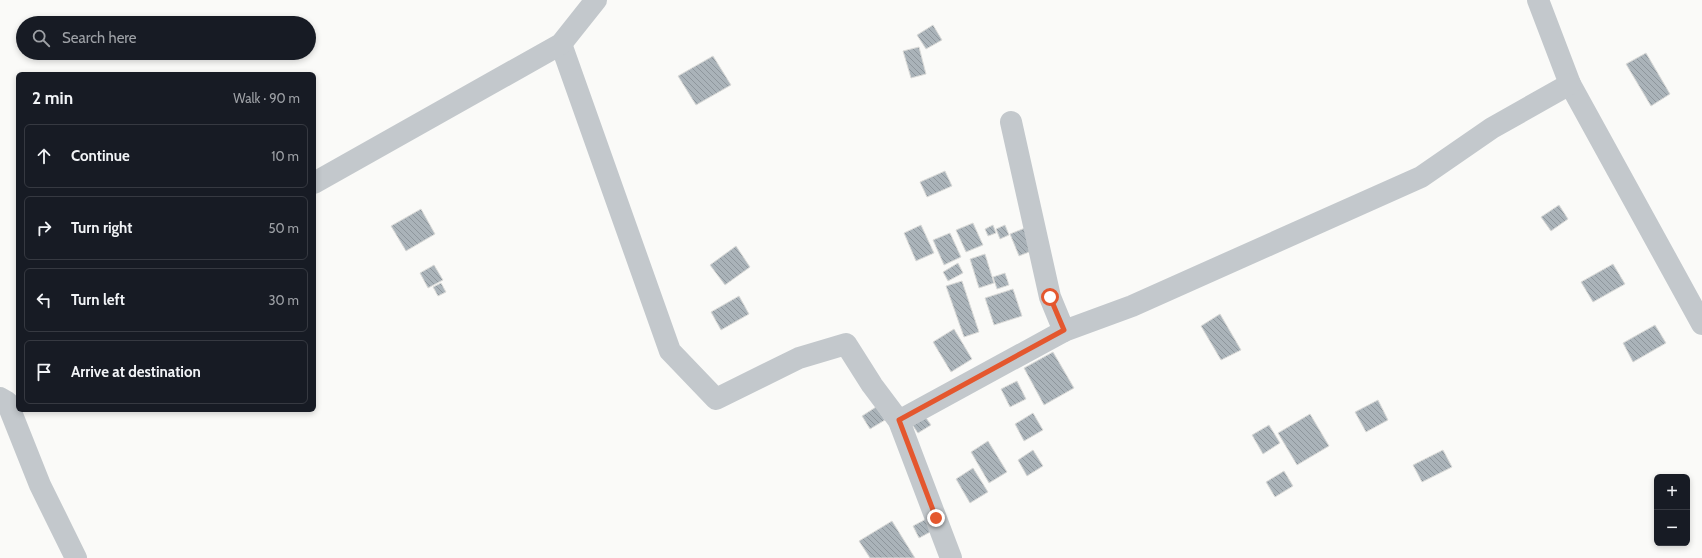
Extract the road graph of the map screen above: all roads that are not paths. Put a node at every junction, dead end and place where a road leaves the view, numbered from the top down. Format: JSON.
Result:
{"nodes":[{"id":1,"x":596,"y":0,"type":"edge"},
{"id":2,"x":1538,"y":0,"type":"edge"},
{"id":3,"x":561,"y":44,"type":"junction"},
{"id":4,"x":1570,"y":84,"type":"junction"},
{"id":5,"x":1011,"y":122,"type":"dead end"},
{"id":6,"x":316,"y":182,"type":"edge"},
{"id":7,"x":1702,"y":324,"type":"edge"},
{"id":8,"x":1064,"y":330,"type":"junction"},
{"id":9,"x":8,"y":397,"type":"edge"},
{"id":10,"x":899,"y":420,"type":"junction"},
{"id":11,"x":76,"y":558,"type":"edge"},
{"id":12,"x":951,"y":558,"type":"edge"}],
"edges":[{"from":1,"to":3,"type":"street"},
{"from":2,"to":4,"type":"street"},
{"from":3,"to":6,"type":"street"},
{"from":3,"to":10,"type":"street"},
{"from":4,"to":7,"type":"street"},
{"from":4,"to":8,"type":"street"},
{"from":5,"to":8,"type":"street"},
{"from":8,"to":10,"type":"street"},
{"from":9,"to":11,"type":"street"},
{"from":10,"to":12,"type":"street"}]}
